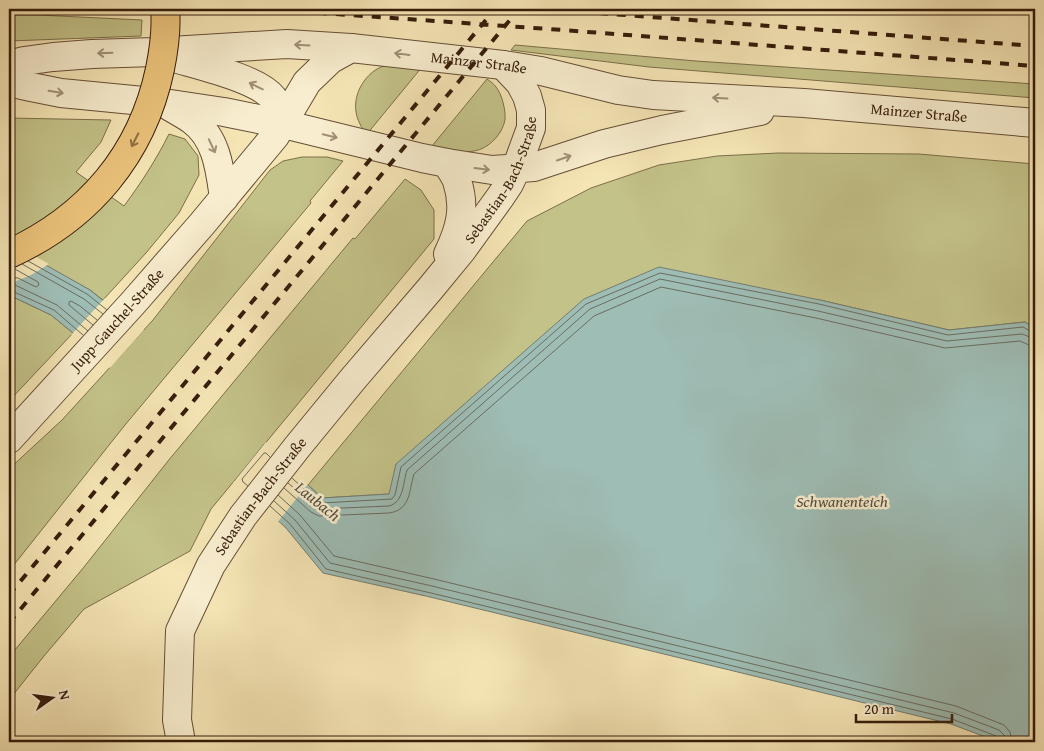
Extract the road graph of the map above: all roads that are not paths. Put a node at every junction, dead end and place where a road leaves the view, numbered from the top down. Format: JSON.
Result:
{"nodes":[{"id":1,"x":166,"y":9,"type":"edge"},
{"id":2,"x":351,"y":48,"type":"junction"},
{"id":3,"x":154,"y":52,"type":"junction"},
{"id":4,"x":9,"y":65,"type":"edge"},
{"id":5,"x":503,"y":65,"type":"junction"},
{"id":6,"x":9,"y":82,"type":"edge"},
{"id":7,"x":164,"y":103,"type":"junction"},
{"id":8,"x":804,"y":103,"type":"junction"},
{"id":9,"x":1035,"y":123,"type":"edge"},
{"id":10,"x":283,"y":124,"type":"junction"},
{"id":11,"x":447,"y":164,"type":"junction"},
{"id":12,"x":516,"y":168,"type":"junction"},
{"id":13,"x":224,"y":198,"type":"junction"},
{"id":14,"x":9,"y":254,"type":"edge"},
{"id":15,"x":430,"y":290,"type":"junction"},
{"id":16,"x":9,"y":439,"type":"edge"},
{"id":17,"x":181,"y":742,"type":"edge"}],
"edges":[{"from":1,"to":14,"type":"highway","one_way":true,"bridge":true},
{"from":2,"to":3,"type":"street","name":"Mainzer Straße","one_way":true},
{"from":5,"to":2,"type":"street","name":"Mainzer Straße","one_way":true},
{"from":2,"to":10,"type":"street","name":"Jupp-Gauchel-Straße"},
{"from":3,"to":4,"type":"street","name":"Mainzer Straße","one_way":true},
{"from":10,"to":3,"type":"street","name":"Mainzer Straße","one_way":true},
{"from":8,"to":5,"type":"street","name":"Mainzer Straße","one_way":true},
{"from":5,"to":12,"type":"street","name":"Sebastian-Bach-Straße"},
{"from":6,"to":7,"type":"street","name":"Mainzer Straße","one_way":true},
{"from":7,"to":10,"type":"street","name":"Mainzer Straße"},
{"from":7,"to":13,"type":"street","one_way":true},
{"from":8,"to":9,"type":"street","name":"Mainzer Straße"},
{"from":12,"to":8,"type":"street","name":"Mainzer Straße","one_way":true},
{"from":10,"to":11,"type":"street","name":"Mainzer Straße","one_way":true},
{"from":10,"to":13,"type":"street","name":"Jupp-Gauchel-Straße"},
{"from":11,"to":12,"type":"street","name":"Mainzer Straße","one_way":true},
{"from":11,"to":15,"type":"street","name":"Sebastian-Bach-Straße"},
{"from":12,"to":15,"type":"street","name":"Sebastian-Bach-Straße"},
{"from":13,"to":16,"type":"street","name":"Jupp-Gauchel-Straße"},
{"from":15,"to":17,"type":"street","name":"Sebastian-Bach-Straße"}]}
